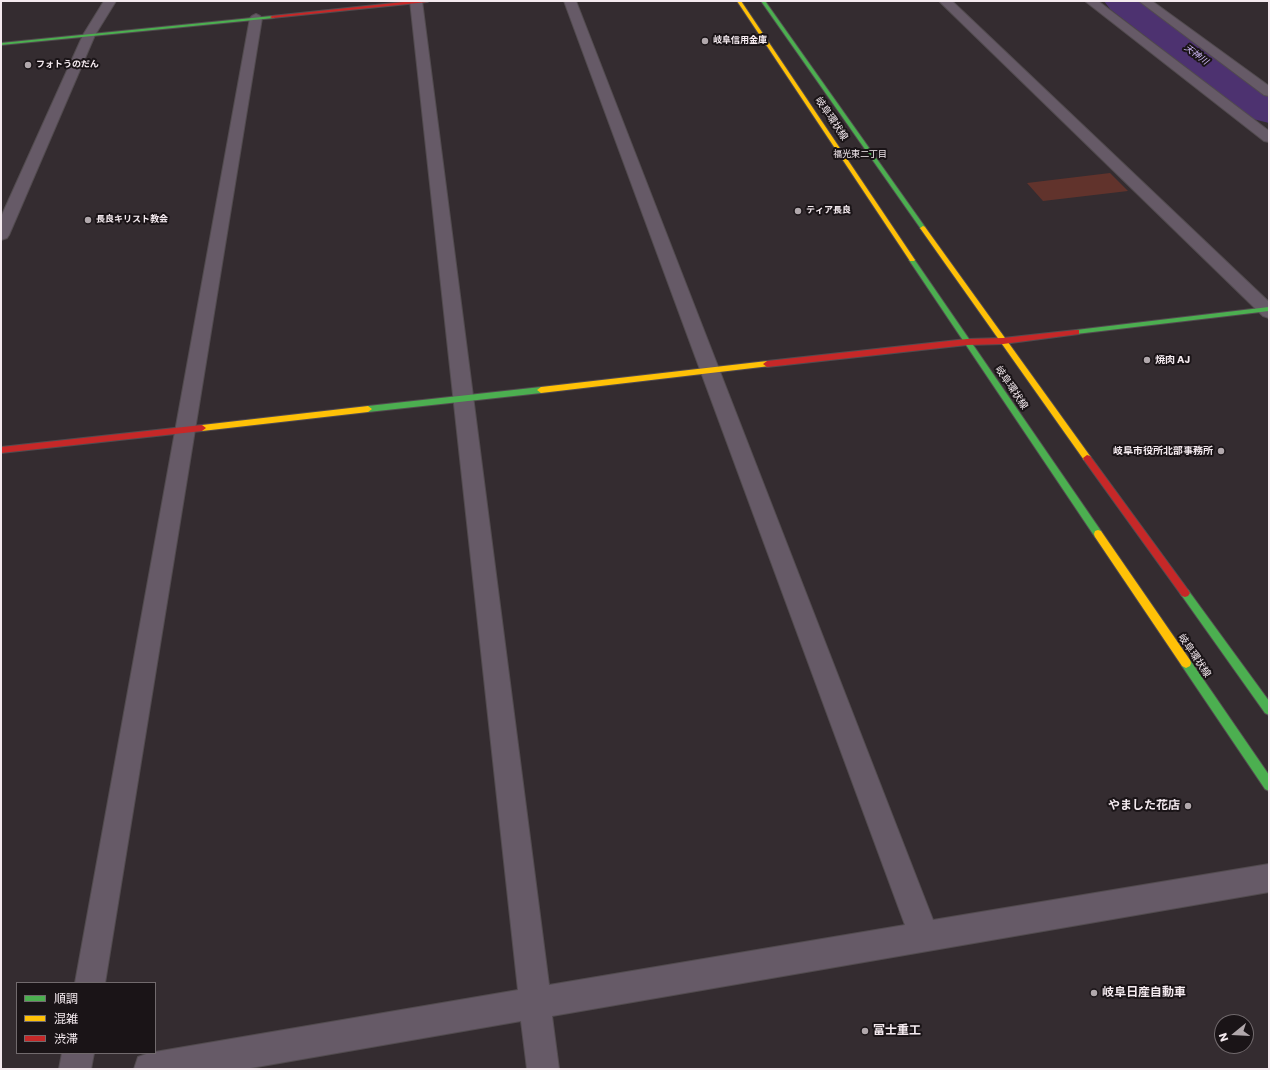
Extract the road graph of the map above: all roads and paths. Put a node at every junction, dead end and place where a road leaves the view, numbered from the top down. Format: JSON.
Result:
{"nodes":[{"id":1,"x":110,"y":1,"type":"edge"},
{"id":2,"x":420,"y":1,"type":"edge"},
{"id":3,"x":570,"y":1,"type":"edge"},
{"id":4,"x":740,"y":1,"type":"edge"},
{"id":5,"x":763,"y":1,"type":"edge"},
{"id":6,"x":945,"y":1,"type":"edge"},
{"id":7,"x":1091,"y":1,"type":"edge"},
{"id":8,"x":1145,"y":1,"type":"edge"},
{"id":9,"x":256,"y":18,"type":"junction"},
{"id":10,"x":89,"y":35,"type":"junction"},
{"id":11,"x":1,"y":44,"type":"edge"},
{"id":12,"x":1269,"y":92,"type":"edge"},
{"id":13,"x":1269,"y":138,"type":"edge"},
{"id":14,"x":1,"y":235,"type":"edge"},
{"id":15,"x":1268,"y":310,"type":"edge"},
{"id":16,"x":1003,"y":340,"type":"junction"},
{"id":17,"x":967,"y":342,"type":"junction"},
{"id":18,"x":710,"y":371,"type":"junction"},
{"id":19,"x":463,"y":398,"type":"junction"},
{"id":20,"x":185,"y":429,"type":"junction"},
{"id":21,"x":1,"y":450,"type":"edge"},
{"id":22,"x":1269,"y":710,"type":"edge"},
{"id":23,"x":1269,"y":785,"type":"edge"},
{"id":24,"x":1269,"y":878,"type":"edge"},
{"id":25,"x":924,"y":937,"type":"junction"},
{"id":26,"x":90,"y":982,"type":"edge"},
{"id":27,"x":535,"y":1003,"type":"junction"},
{"id":28,"x":78,"y":1054,"type":"edge"},
{"id":29,"x":75,"y":1069,"type":"edge"},
{"id":30,"x":150,"y":1069,"type":"edge"},
{"id":31,"x":543,"y":1069,"type":"edge"}],
"edges":[{"from":1,"to":10,"type":"street"},
{"from":2,"to":9,"type":"main road"},
{"from":2,"to":19,"type":"street"},
{"from":3,"to":18,"type":"street"},
{"from":4,"to":17,"type":"main road","name":"岐阜環状線"},
{"from":5,"to":16,"type":"main road","name":"岐阜環状線"},
{"from":6,"to":15,"type":"street"},
{"from":7,"to":13,"type":"street"},
{"from":8,"to":12,"type":"street"},
{"from":9,"to":10,"type":"main road"},
{"from":9,"to":20,"type":"street"},
{"from":10,"to":11,"type":"main road"},
{"from":10,"to":14,"type":"street"},
{"from":15,"to":16,"type":"main road"},
{"from":16,"to":17,"type":"main road"},
{"from":16,"to":22,"type":"main road","name":"岐阜環状線"},
{"from":17,"to":18,"type":"main road"},
{"from":17,"to":23,"type":"main road","name":"岐阜環状線"},
{"from":18,"to":19,"type":"main road"},
{"from":18,"to":25,"type":"street"},
{"from":19,"to":20,"type":"main road"},
{"from":19,"to":27,"type":"street"},
{"from":20,"to":21,"type":"main road"},
{"from":20,"to":26,"type":"street"},
{"from":24,"to":25,"type":"street"},
{"from":25,"to":27,"type":"street"},
{"from":27,"to":30,"type":"street"},
{"from":27,"to":31,"type":"street"},
{"from":28,"to":29,"type":"street"}]}
